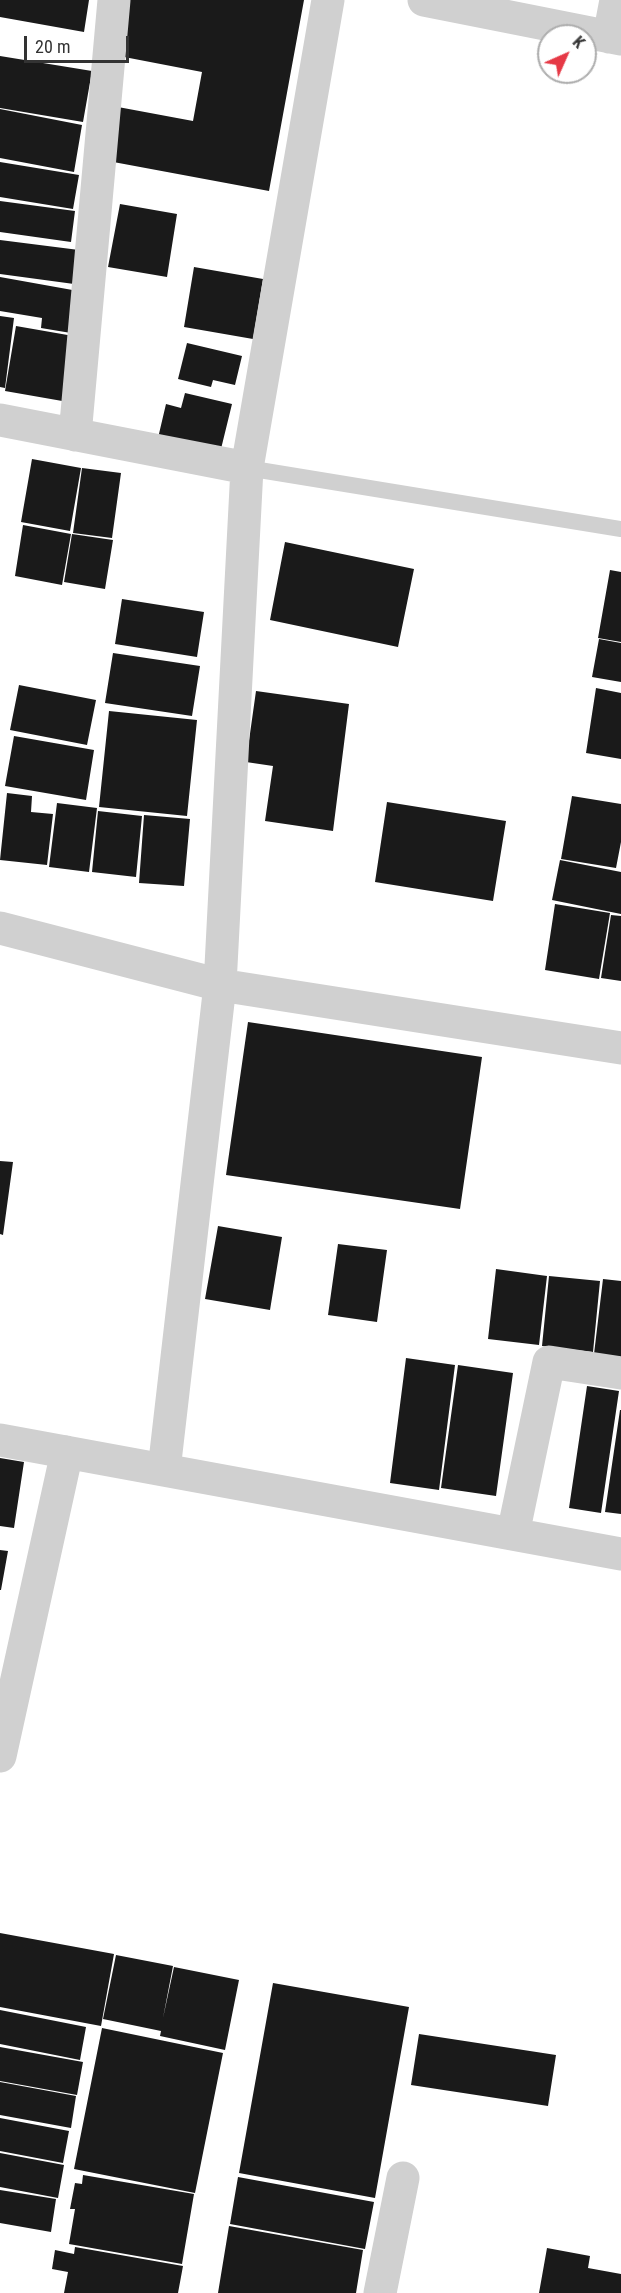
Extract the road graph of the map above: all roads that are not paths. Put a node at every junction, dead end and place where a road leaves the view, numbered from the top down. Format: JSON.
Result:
{"nodes":[{"id":1,"x":114,"y":0,"type":"edge"},
{"id":2,"x":328,"y":0,"type":"edge"},
{"id":3,"x":616,"y":0,"type":"edge"},
{"id":4,"x":445,"y":2,"type":"edge"},
{"id":5,"x":615,"y":38,"type":"edge"},
{"id":6,"x":0,"y":420,"type":"edge"},
{"id":7,"x":75,"y":435,"type":"junction"},
{"id":8,"x":247,"y":468,"type":"junction"},
{"id":9,"x":621,"y":529,"type":"edge"},
{"id":10,"x":0,"y":928,"type":"edge"},
{"id":11,"x":220,"y":985,"type":"junction"},
{"id":12,"x":621,"y":1048,"type":"edge"},
{"id":13,"x":621,"y":1373,"type":"edge"},
{"id":14,"x":0,"y":1440,"type":"edge"},
{"id":15,"x":67,"y":1452,"type":"junction"},
{"id":16,"x":164,"y":1470,"type":"junction"},
{"id":17,"x":513,"y":1534,"type":"junction"},
{"id":18,"x":621,"y":1554,"type":"edge"},
{"id":19,"x":0,"y":1756,"type":"edge"},
{"id":20,"x":404,"y":2178,"type":"dead end"},
{"id":21,"x":380,"y":2293,"type":"edge"}],
"edges":[{"from":1,"to":7,"type":"street"},
{"from":2,"to":8,"type":"street"},
{"from":3,"to":5,"type":"street"},
{"from":4,"to":5,"type":"street"},
{"from":6,"to":7,"type":"street"},
{"from":7,"to":8,"type":"street"},
{"from":8,"to":9,"type":"lane"},
{"from":8,"to":11,"type":"street"},
{"from":10,"to":11,"type":"street"},
{"from":11,"to":12,"type":"street"},
{"from":11,"to":16,"type":"street"},
{"from":13,"to":17,"type":"street"},
{"from":14,"to":15,"type":"street"},
{"from":15,"to":16,"type":"street"},
{"from":15,"to":19,"type":"street"},
{"from":16,"to":17,"type":"street"},
{"from":17,"to":18,"type":"street"},
{"from":20,"to":21,"type":"street"}]}
